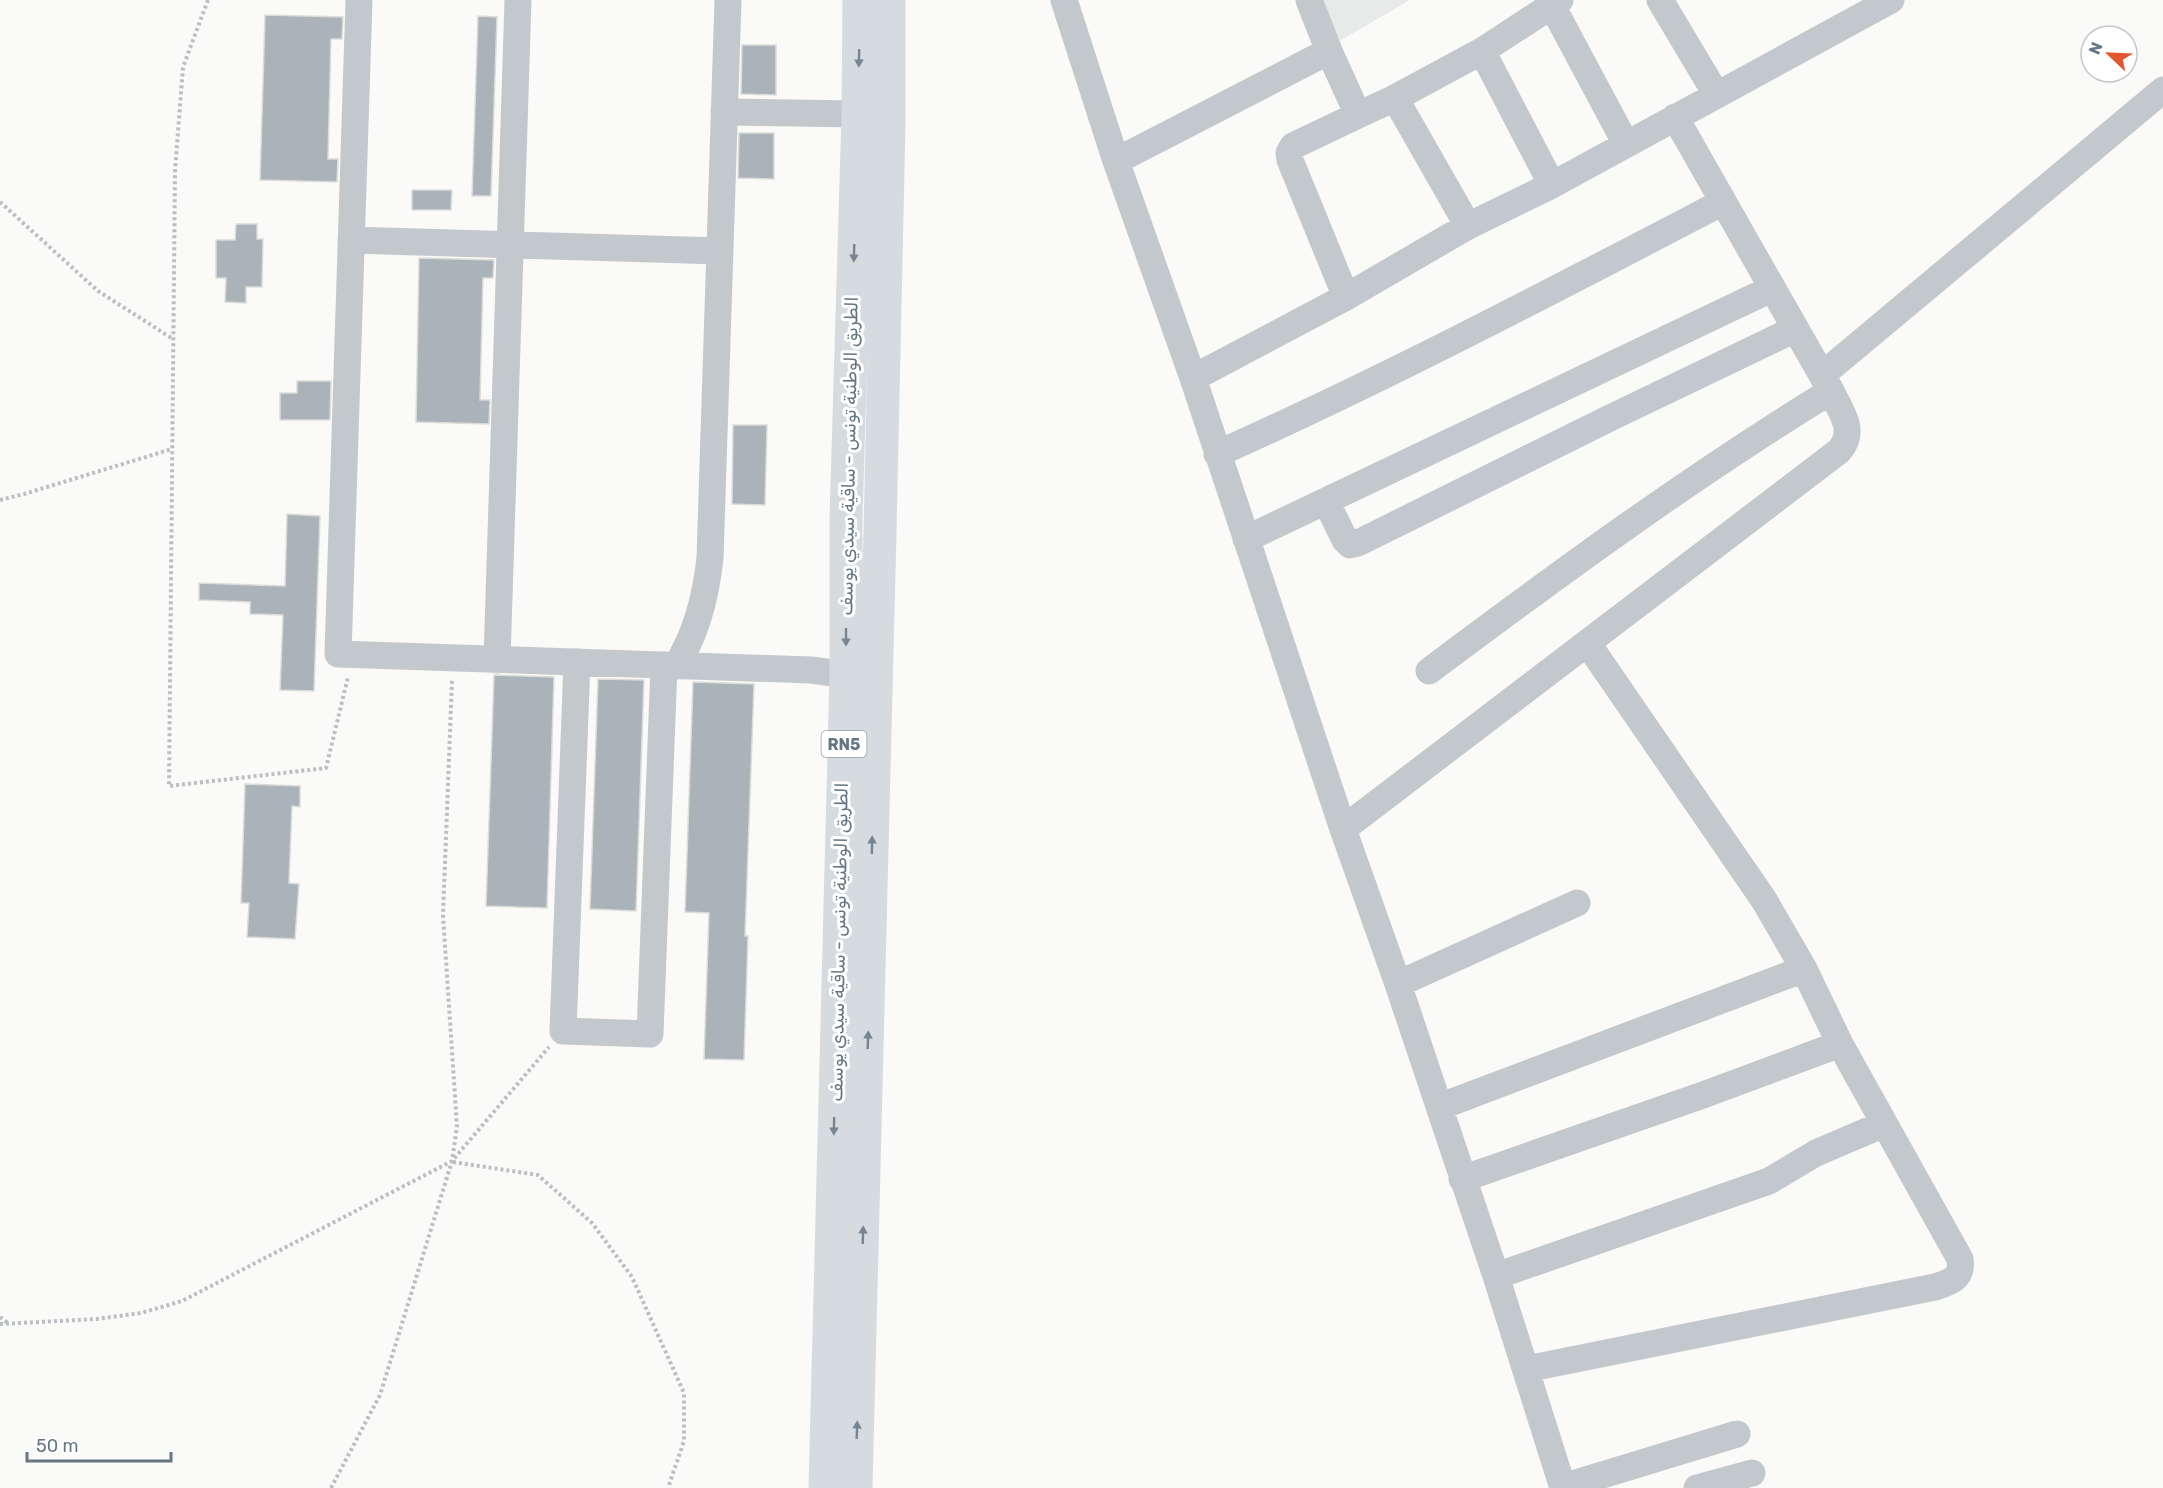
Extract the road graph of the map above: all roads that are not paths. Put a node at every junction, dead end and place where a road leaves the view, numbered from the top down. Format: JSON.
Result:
{"nodes":[{"id":1,"x":359,"y":0,"type":"edge"},
{"id":2,"x":518,"y":0,"type":"edge"},
{"id":3,"x":728,"y":0,"type":"edge"},
{"id":4,"x":859,"y":0,"type":"edge"},
{"id":5,"x":889,"y":0,"type":"edge"},
{"id":6,"x":1065,"y":0,"type":"edge"},
{"id":7,"x":1309,"y":0,"type":"edge"},
{"id":8,"x":1660,"y":0,"type":"edge"},
{"id":9,"x":1891,"y":0,"type":"edge"},
{"id":10,"x":1554,"y":2,"type":"edge"},
{"id":11,"x":1329,"y":51,"type":"junction"},
{"id":12,"x":1482,"y":51,"type":"junction"},
{"id":13,"x":2163,"y":90,"type":"edge"},
{"id":14,"x":1716,"y":94,"type":"junction"},
{"id":15,"x":1395,"y":98,"type":"junction"},
{"id":16,"x":724,"y":112,"type":"junction"},
{"id":17,"x":858,"y":114,"type":"junction"},
{"id":18,"x":1358,"y":115,"type":"junction"},
{"id":19,"x":1675,"y":117,"type":"junction"},
{"id":20,"x":889,"y":125,"type":"junction"},
{"id":21,"x":1626,"y":144,"type":"junction"},
{"id":22,"x":1116,"y":160,"type":"junction"},
{"id":23,"x":1552,"y":185,"type":"junction"},
{"id":24,"x":1723,"y":202,"type":"junction"},
{"id":25,"x":1468,"y":226,"type":"junction"},
{"id":26,"x":351,"y":240,"type":"junction"},
{"id":27,"x":510,"y":245,"type":"junction"},
{"id":28,"x":720,"y":251,"type":"junction"},
{"id":29,"x":1771,"y":289,"type":"junction"},
{"id":30,"x":1346,"y":297,"type":"junction"},
{"id":31,"x":1795,"y":329,"type":"junction"},
{"id":32,"x":1193,"y":378,"type":"junction"},
{"id":33,"x":1827,"y":383,"type":"junction"},
{"id":34,"x":1218,"y":454,"type":"junction"},
{"id":35,"x":1326,"y":501,"type":"junction"},
{"id":36,"x":1246,"y":539,"type":"junction"},
{"id":37,"x":1588,"y":644,"type":"junction"},
{"id":38,"x":497,"y":660,"type":"junction"},
{"id":39,"x":577,"y":662,"type":"junction"},
{"id":40,"x":670,"y":665,"type":"junction"},
{"id":41,"x":1429,"y":671,"type":"dead end"},
{"id":42,"x":861,"y":676,"type":"junction"},
{"id":43,"x":1342,"y":829,"type":"junction"},
{"id":44,"x":1577,"y":903,"type":"dead end"},
{"id":45,"x":1804,"y":969,"type":"junction"},
{"id":46,"x":1398,"y":984,"type":"junction"},
{"id":47,"x":1840,"y":1044,"type":"junction"},
{"id":48,"x":1438,"y":1107,"type":"junction"},
{"id":49,"x":1884,"y":1124,"type":"junction"},
{"id":50,"x":1462,"y":1179,"type":"junction"},
{"id":51,"x":1496,"y":1275,"type":"junction"},
{"id":52,"x":1526,"y":1369,"type":"junction"},
{"id":53,"x":1737,"y":1434,"type":"dead end"},
{"id":54,"x":1752,"y":1473,"type":"dead end"},
{"id":55,"x":1563,"y":1487,"type":"edge"},
{"id":56,"x":825,"y":1488,"type":"edge"},
{"id":57,"x":856,"y":1488,"type":"edge"},
{"id":58,"x":1697,"y":1488,"type":"edge"}],
"edges":[{"from":1,"to":26,"type":"street"},
{"from":2,"to":27,"type":"street"},
{"from":3,"to":16,"type":"street"},
{"from":4,"to":17,"type":"main road","name":"الطريق الوطنية تونس - ساقية سيدي يوسف","number":"RN5","one_way":true},
{"from":5,"to":20,"type":"main road","name":"الطريق الوطنية تونس - ساقية سيدي يوسف","number":"RN5"},
{"from":6,"to":22,"type":"street"},
{"from":7,"to":11,"type":"street"},
{"from":8,"to":14,"type":"street"},
{"from":9,"to":14,"type":"street"},
{"from":10,"to":12,"type":"street"},
{"from":10,"to":21,"type":"street"},
{"from":11,"to":18,"type":"street"},
{"from":11,"to":22,"type":"street"},
{"from":12,"to":15,"type":"street"},
{"from":12,"to":23,"type":"street"},
{"from":13,"to":33,"type":"street"},
{"from":14,"to":19,"type":"street"},
{"from":15,"to":18,"type":"street"},
{"from":15,"to":25,"type":"street"},
{"from":16,"to":17,"type":"street"},
{"from":16,"to":28,"type":"street"},
{"from":17,"to":20,"type":"street"},
{"from":17,"to":42,"type":"main road","name":"الطريق الوطنية تونس - ساقية سيدي يوسف","number":"RN5","one_way":true},
{"from":18,"to":30,"type":"street"},
{"from":19,"to":21,"type":"street"},
{"from":19,"to":24,"type":"street"},
{"from":20,"to":42,"type":"main road","name":"الطريق الوطنية تونس - ساقية سيدي يوسف","number":"RN5"},
{"from":21,"to":23,"type":"street"},
{"from":22,"to":32,"type":"street"},
{"from":23,"to":25,"type":"street"},
{"from":24,"to":29,"type":"street"},
{"from":24,"to":34,"type":"street"},
{"from":25,"to":30,"type":"street"},
{"from":26,"to":27,"type":"street"},
{"from":26,"to":38,"type":"street"},
{"from":27,"to":28,"type":"street"},
{"from":27,"to":38,"type":"street"},
{"from":28,"to":40,"type":"street"},
{"from":29,"to":31,"type":"street"},
{"from":29,"to":35,"type":"street"},
{"from":30,"to":32,"type":"street"},
{"from":31,"to":33,"type":"street"},
{"from":31,"to":35,"type":"street"},
{"from":32,"to":34,"type":"street"},
{"from":33,"to":37,"type":"street"},
{"from":33,"to":41,"type":"street"},
{"from":34,"to":36,"type":"street"},
{"from":35,"to":36,"type":"street"},
{"from":36,"to":43,"type":"street"},
{"from":37,"to":43,"type":"street"},
{"from":37,"to":45,"type":"street"},
{"from":38,"to":39,"type":"street"},
{"from":39,"to":40,"type":"street"},
{"from":39,"to":40,"type":"street"},
{"from":40,"to":42,"type":"street"},
{"from":42,"to":56,"type":"main road","name":"الطريق الوطنية تونس - ساقية سيدي يوسف","number":"RN5","one_way":true},
{"from":57,"to":42,"type":"main road","name":"الطريق الوطنية تونس - ساقية سيدي يوسف","number":"RN5","one_way":true},
{"from":43,"to":46,"type":"street"},
{"from":44,"to":46,"type":"street"},
{"from":45,"to":47,"type":"street"},
{"from":45,"to":48,"type":"street"},
{"from":46,"to":48,"type":"street"},
{"from":47,"to":49,"type":"street"},
{"from":47,"to":50,"type":"street"},
{"from":48,"to":50,"type":"street"},
{"from":49,"to":51,"type":"street"},
{"from":49,"to":52,"type":"street"},
{"from":50,"to":51,"type":"street"},
{"from":51,"to":52,"type":"street"},
{"from":52,"to":55,"type":"street"},
{"from":53,"to":55,"type":"street"},
{"from":54,"to":58,"type":"street"}]}
